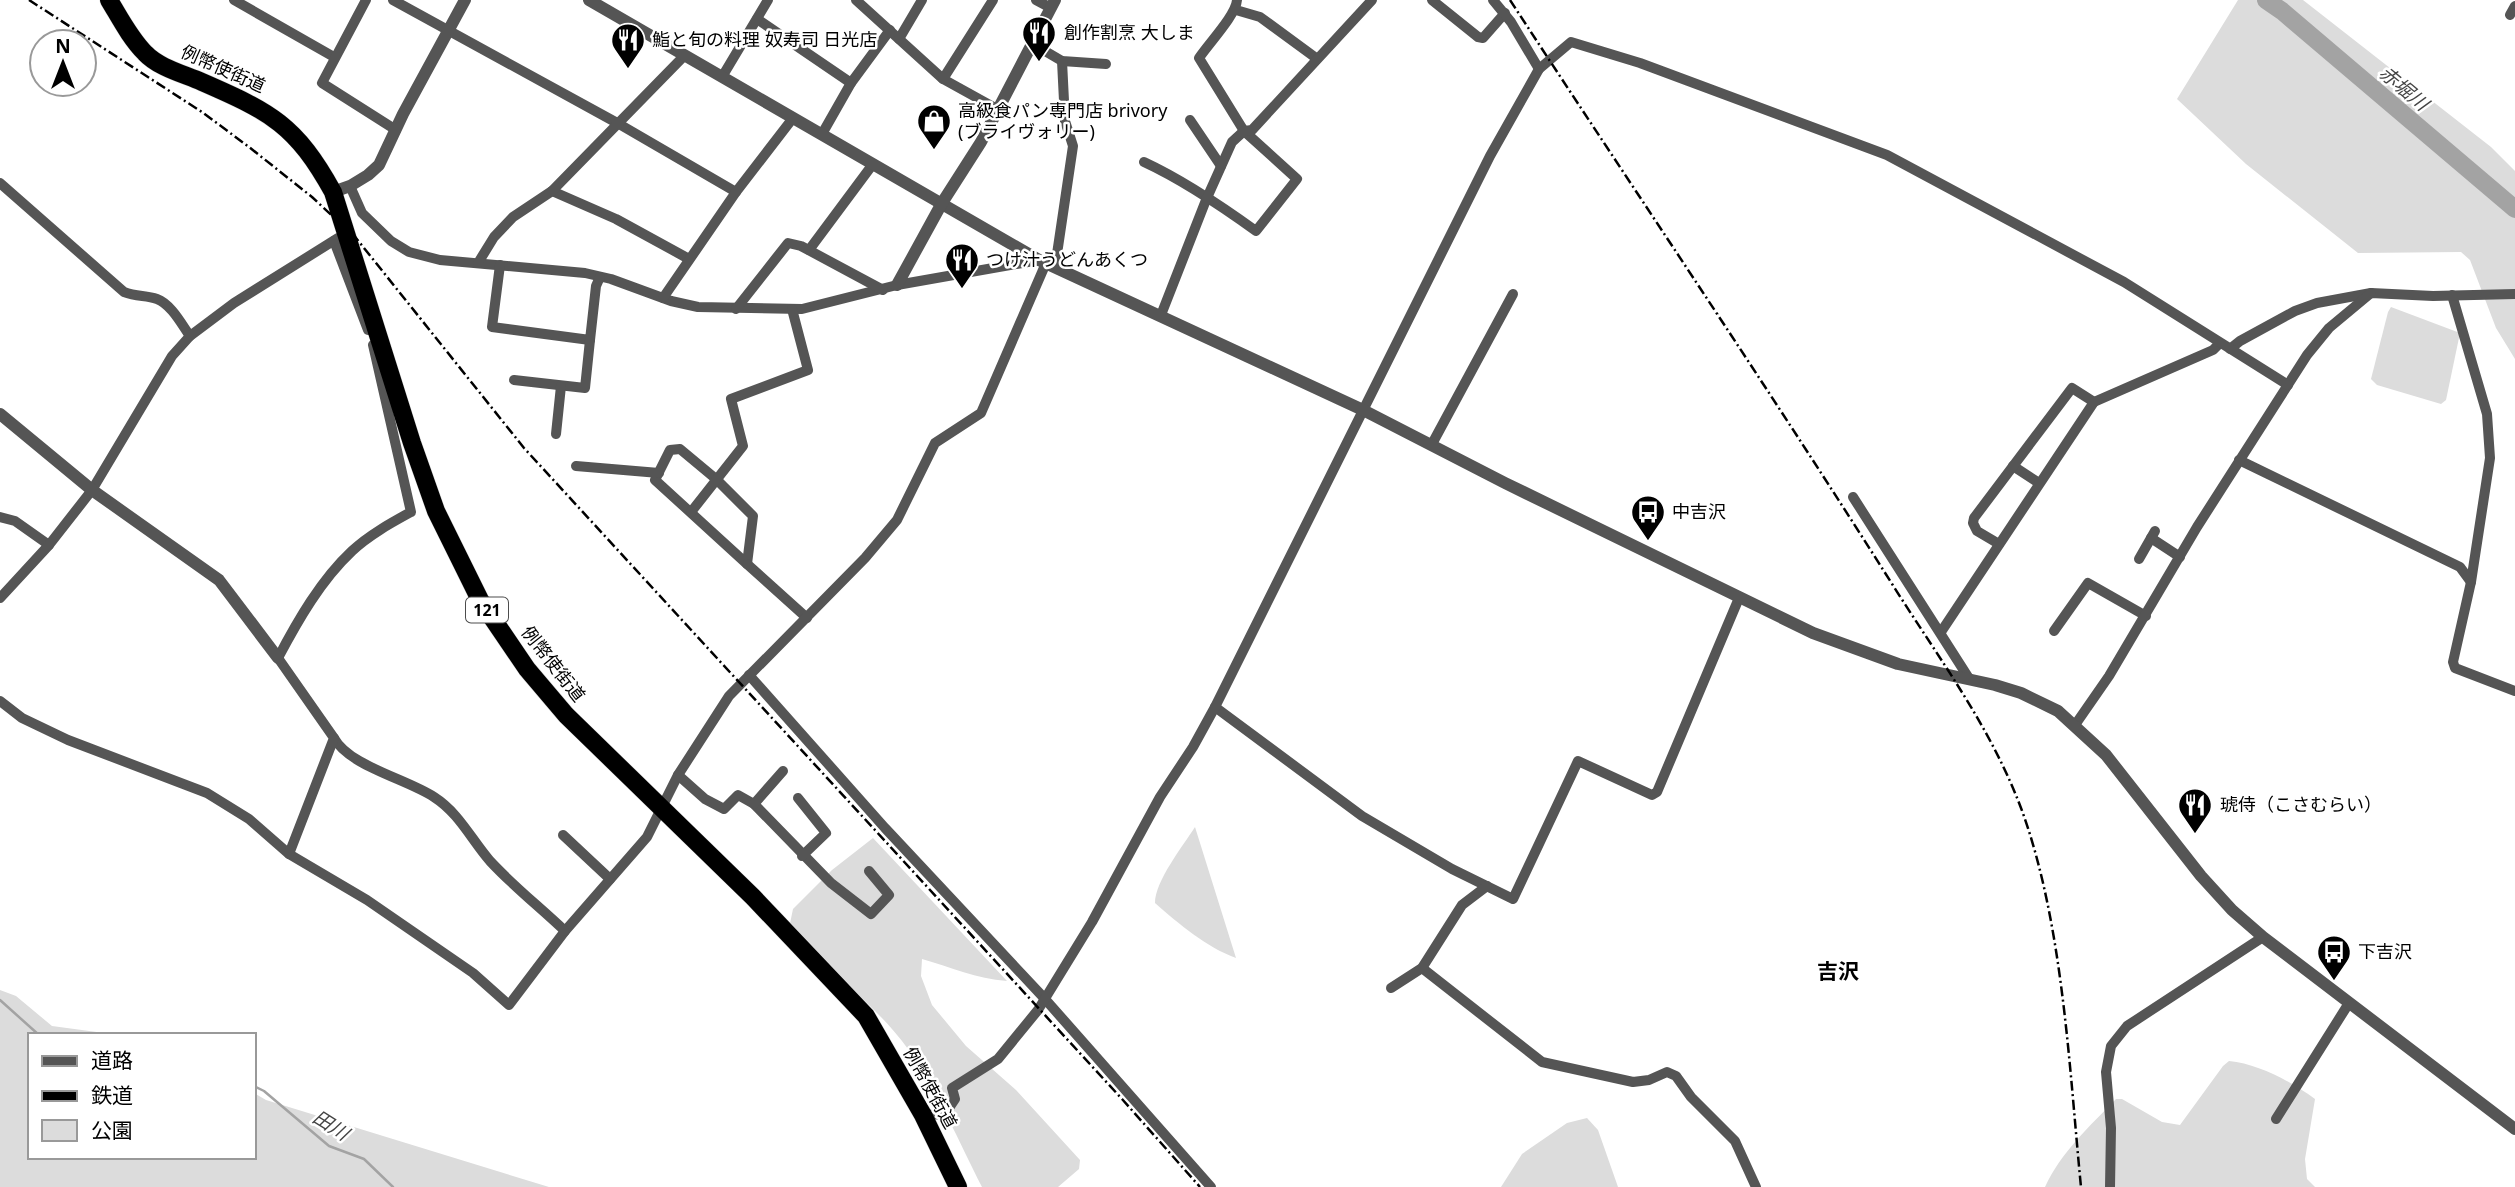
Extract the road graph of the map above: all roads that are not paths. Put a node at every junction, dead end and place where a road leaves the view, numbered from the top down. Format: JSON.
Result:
{"nodes":[{"id":1,"x":109,"y":0,"type":"edge"},
{"id":2,"x":234,"y":0,"type":"edge"},
{"id":3,"x":366,"y":0,"type":"edge"},
{"id":4,"x":393,"y":0,"type":"edge"},
{"id":5,"x":465,"y":0,"type":"edge"},
{"id":6,"x":589,"y":0,"type":"edge"},
{"id":7,"x":768,"y":0,"type":"edge"},
{"id":8,"x":856,"y":0,"type":"edge"},
{"id":9,"x":922,"y":0,"type":"edge"},
{"id":10,"x":993,"y":0,"type":"edge"},
{"id":11,"x":1036,"y":0,"type":"edge"},
{"id":12,"x":1372,"y":0,"type":"edge"},
{"id":13,"x":1432,"y":0,"type":"edge"},
{"id":14,"x":1493,"y":0,"type":"edge"},
{"id":15,"x":1053,"y":4,"type":"edge"},
{"id":16,"x":1237,"y":5,"type":"edge"},
{"id":17,"x":1505,"y":13,"type":"junction"},
{"id":18,"x":757,"y":19,"type":"junction"},
{"id":19,"x":890,"y":30,"type":"junction"},
{"id":20,"x":448,"y":31,"type":"junction"},
{"id":21,"x":898,"y":39,"type":"junction"},
{"id":22,"x":1032,"y":44,"type":"junction"},
{"id":23,"x":684,"y":56,"type":"junction"},
{"id":24,"x":334,"y":57,"type":"junction"},
{"id":25,"x":1316,"y":58,"type":"junction"},
{"id":26,"x":1062,"y":61,"type":"junction"},
{"id":27,"x":1106,"y":64,"type":"dead end"},
{"id":28,"x":1539,"y":69,"type":"junction"},
{"id":29,"x":722,"y":77,"type":"junction"},
{"id":30,"x":943,"y":79,"type":"junction"},
{"id":31,"x":851,"y":83,"type":"junction"},
{"id":32,"x":999,"y":110,"type":"junction"},
{"id":33,"x":793,"y":118,"type":"junction"},
{"id":34,"x":1190,"y":120,"type":"dead end"},
{"id":35,"x":619,"y":124,"type":"junction"},
{"id":36,"x":396,"y":130,"type":"junction"},
{"id":37,"x":1244,"y":131,"type":"junction"},
{"id":38,"x":822,"y":134,"type":"junction"},
{"id":39,"x":1143,"y":162,"type":"dead end"},
{"id":40,"x":873,"y":164,"type":"junction"},
{"id":41,"x":1222,"y":166,"type":"junction"},
{"id":42,"x":0,"y":183,"type":"edge"},
{"id":43,"x":342,"y":189,"type":"junction"},
{"id":44,"x":552,"y":191,"type":"junction"},
{"id":45,"x":736,"y":192,"type":"junction"},
{"id":46,"x":1209,"y":197,"type":"junction"},
{"id":47,"x":942,"y":203,"type":"junction"},
{"id":48,"x":340,"y":236,"type":"junction"},
{"id":49,"x":809,"y":250,"type":"junction"},
{"id":50,"x":689,"y":259,"type":"junction"},
{"id":51,"x":478,"y":263,"type":"junction"},
{"id":52,"x":1046,"y":263,"type":"junction"},
{"id":53,"x":500,"y":265,"type":"junction"},
{"id":54,"x":600,"y":277,"type":"junction"},
{"id":55,"x":897,"y":285,"type":"junction"},
{"id":56,"x":883,"y":290,"type":"junction"},
{"id":57,"x":2371,"y":293,"type":"junction"},
{"id":58,"x":1513,"y":294,"type":"dead end"},
{"id":59,"x":2515,"y":294,"type":"edge"},
{"id":60,"x":2452,"y":295,"type":"junction"},
{"id":61,"x":663,"y":298,"type":"junction"},
{"id":62,"x":736,"y":309,"type":"junction"},
{"id":63,"x":792,"y":309,"type":"junction"},
{"id":64,"x":1161,"y":315,"type":"junction"},
{"id":65,"x":190,"y":336,"type":"junction"},
{"id":66,"x":590,"y":340,"type":"junction"},
{"id":67,"x":2220,"y":343,"type":"junction"},
{"id":68,"x":2230,"y":349,"type":"junction"},
{"id":69,"x":514,"y":380,"type":"dead end"},
{"id":70,"x":2288,"y":385,"type":"junction"},
{"id":71,"x":561,"y":386,"type":"junction"},
{"id":72,"x":2094,"y":402,"type":"junction"},
{"id":73,"x":1363,"y":410,"type":"junction"},
{"id":74,"x":0,"y":414,"type":"edge"},
{"id":75,"x":556,"y":433,"type":"dead end"},
{"id":76,"x":1432,"y":444,"type":"junction"},
{"id":77,"x":2239,"y":460,"type":"junction"},
{"id":78,"x":576,"y":466,"type":"dead end"},
{"id":79,"x":2013,"y":466,"type":"junction"},
{"id":80,"x":659,"y":473,"type":"junction"},
{"id":81,"x":716,"y":479,"type":"junction"},
{"id":82,"x":2039,"y":483,"type":"junction"},
{"id":83,"x":92,"y":490,"type":"junction"},
{"id":84,"x":1853,"y":497,"type":"dead end"},
{"id":85,"x":691,"y":512,"type":"junction"},
{"id":86,"x":0,"y":517,"type":"edge"},
{"id":87,"x":1998,"y":544,"type":"junction"},
{"id":88,"x":49,"y":545,"type":"junction"},
{"id":89,"x":2180,"y":556,"type":"junction"},
{"id":90,"x":2139,"y":559,"type":"dead end"},
{"id":91,"x":747,"y":564,"type":"junction"},
{"id":92,"x":2471,"y":582,"type":"junction"},
{"id":93,"x":0,"y":598,"type":"edge"},
{"id":94,"x":1739,"y":598,"type":"junction"},
{"id":95,"x":2146,"y":615,"type":"junction"},
{"id":96,"x":807,"y":618,"type":"junction"},
{"id":97,"x":2054,"y":631,"type":"dead end"},
{"id":98,"x":1941,"y":632,"type":"junction"},
{"id":99,"x":278,"y":657,"type":"junction"},
{"id":100,"x":749,"y":675,"type":"junction"},
{"id":101,"x":1970,"y":680,"type":"junction"},
{"id":102,"x":2515,"y":691,"type":"edge"},
{"id":103,"x":0,"y":701,"type":"edge"},
{"id":104,"x":1215,"y":707,"type":"junction"},
{"id":105,"x":2075,"y":725,"type":"junction"},
{"id":106,"x":334,"y":737,"type":"junction"},
{"id":107,"x":782,"y":771,"type":"dead end"},
{"id":108,"x":678,"y":775,"type":"junction"},
{"id":109,"x":798,"y":798,"type":"dead end"},
{"id":110,"x":754,"y":804,"type":"junction"},
{"id":111,"x":661,"y":808,"type":"junction"},
{"id":112,"x":564,"y":835,"type":"dead end"},
{"id":113,"x":289,"y":854,"type":"junction"},
{"id":114,"x":802,"y":856,"type":"junction"},
{"id":115,"x":869,"y":871,"type":"dead end"},
{"id":116,"x":610,"y":879,"type":"junction"},
{"id":117,"x":1487,"y":886,"type":"junction"},
{"id":118,"x":565,"y":931,"type":"junction"},
{"id":119,"x":2263,"y":937,"type":"junction"},
{"id":120,"x":1422,"y":968,"type":"junction"},
{"id":121,"x":1391,"y":988,"type":"dead end"},
{"id":122,"x":1045,"y":999,"type":"junction"},
{"id":123,"x":2349,"y":1003,"type":"junction"},
{"id":124,"x":923,"y":1115,"type":"junction"},
{"id":125,"x":2276,"y":1119,"type":"dead end"},
{"id":126,"x":2515,"y":1129,"type":"edge"},
{"id":127,"x":958,"y":1187,"type":"edge"},
{"id":128,"x":1211,"y":1187,"type":"edge"},
{"id":129,"x":1756,"y":1187,"type":"edge"},
{"id":130,"x":2110,"y":1187,"type":"edge"}],
"edges":[{"from":1,"to":43,"type":"highway","name":"例幣使街道","number":"121"},
{"from":2,"to":24,"type":"street"},
{"from":3,"to":24,"type":"street"},
{"from":4,"to":20,"type":"street"},
{"from":5,"to":20,"type":"street"},
{"from":6,"to":23,"type":"street"},
{"from":7,"to":18,"type":"street"},
{"from":8,"to":19,"type":"street"},
{"from":9,"to":21,"type":"street"},
{"from":10,"to":30,"type":"street"},
{"from":11,"to":15,"type":"street"},
{"from":12,"to":25,"type":"street"},
{"from":13,"to":17,"type":"street"},
{"from":14,"to":17,"type":"street"},
{"from":15,"to":22,"type":"street"},
{"from":16,"to":25,"type":"street"},
{"from":16,"to":37,"type":"street"},
{"from":17,"to":28,"type":"street"},
{"from":18,"to":29,"type":"street"},
{"from":18,"to":31,"type":"street"},
{"from":19,"to":21,"type":"street"},
{"from":19,"to":31,"type":"street"},
{"from":20,"to":35,"type":"street"},
{"from":20,"to":36,"type":"street"},
{"from":21,"to":30,"type":"street"},
{"from":22,"to":26,"type":"street"},
{"from":22,"to":32,"type":"street"},
{"from":23,"to":29,"type":"street"},
{"from":23,"to":35,"type":"street"},
{"from":24,"to":36,"type":"street"},
{"from":25,"to":37,"type":"street"},
{"from":26,"to":27,"type":"street"},
{"from":26,"to":52,"type":"street"},
{"from":28,"to":67,"type":"street"},
{"from":28,"to":73,"type":"street"},
{"from":29,"to":33,"type":"street"},
{"from":30,"to":32,"type":"street"},
{"from":31,"to":38,"type":"street"},
{"from":32,"to":47,"type":"street"},
{"from":33,"to":38,"type":"street"},
{"from":33,"to":45,"type":"street"},
{"from":34,"to":41,"type":"street"},
{"from":35,"to":44,"type":"street"},
{"from":35,"to":45,"type":"street"},
{"from":36,"to":43,"type":"street"},
{"from":37,"to":41,"type":"street"},
{"from":37,"to":46,"type":"street"},
{"from":38,"to":40,"type":"street"},
{"from":39,"to":46,"type":"street"},
{"from":40,"to":47,"type":"street"},
{"from":40,"to":49,"type":"street"},
{"from":41,"to":46,"type":"street"},
{"from":42,"to":65,"type":"street"},
{"from":43,"to":48,"type":"highway","name":"例幣使街道","number":"121"},
{"from":43,"to":51,"type":"street"},
{"from":44,"to":50,"type":"street"},
{"from":44,"to":51,"type":"street"},
{"from":45,"to":50,"type":"street"},
{"from":46,"to":64,"type":"street"},
{"from":47,"to":52,"type":"street"},
{"from":47,"to":55,"type":"street"},
{"from":48,"to":65,"type":"street"},
{"from":48,"to":99,"type":"street"},
{"from":48,"to":111,"type":"highway","name":"例幣使街道","number":"121"},
{"from":49,"to":56,"type":"street"},
{"from":49,"to":62,"type":"street"},
{"from":50,"to":61,"type":"street"},
{"from":51,"to":53,"type":"street"},
{"from":52,"to":55,"type":"street"},
{"from":52,"to":64,"type":"street"},
{"from":52,"to":96,"type":"street"},
{"from":53,"to":54,"type":"street"},
{"from":53,"to":66,"type":"street"},
{"from":54,"to":61,"type":"street"},
{"from":54,"to":66,"type":"street"},
{"from":55,"to":56,"type":"street"},
{"from":56,"to":63,"type":"street"},
{"from":57,"to":60,"type":"street"},
{"from":57,"to":68,"type":"street"},
{"from":57,"to":70,"type":"street"},
{"from":58,"to":76,"type":"street"},
{"from":59,"to":60,"type":"street"},
{"from":60,"to":92,"type":"street"},
{"from":61,"to":62,"type":"street"},
{"from":62,"to":63,"type":"street"},
{"from":63,"to":81,"type":"street"},
{"from":64,"to":73,"type":"street"},
{"from":65,"to":83,"type":"street"},
{"from":66,"to":71,"type":"street"},
{"from":67,"to":68,"type":"street"},
{"from":67,"to":72,"type":"street"},
{"from":68,"to":70,"type":"street"},
{"from":69,"to":71,"type":"street"},
{"from":70,"to":77,"type":"street"},
{"from":71,"to":75,"type":"street"},
{"from":72,"to":79,"type":"street"},
{"from":72,"to":82,"type":"street"},
{"from":73,"to":76,"type":"street"},
{"from":73,"to":104,"type":"street"},
{"from":74,"to":83,"type":"street"},
{"from":76,"to":94,"type":"street"},
{"from":77,"to":89,"type":"street"},
{"from":77,"to":92,"type":"street"},
{"from":78,"to":80,"type":"street"},
{"from":79,"to":82,"type":"street"},
{"from":79,"to":87,"type":"street"},
{"from":80,"to":81,"type":"street"},
{"from":80,"to":85,"type":"street"},
{"from":81,"to":85,"type":"street"},
{"from":81,"to":91,"type":"street"},
{"from":82,"to":87,"type":"street"},
{"from":83,"to":88,"type":"street"},
{"from":83,"to":99,"type":"street"},
{"from":84,"to":98,"type":"street"},
{"from":85,"to":91,"type":"street"},
{"from":86,"to":88,"type":"street"},
{"from":87,"to":98,"type":"street"},
{"from":88,"to":93,"type":"street"},
{"from":89,"to":90,"type":"street"},
{"from":89,"to":95,"type":"street"},
{"from":91,"to":96,"type":"street"},
{"from":92,"to":102,"type":"street"},
{"from":94,"to":101,"type":"street"},
{"from":94,"to":117,"type":"street"},
{"from":95,"to":97,"type":"street"},
{"from":95,"to":105,"type":"street"},
{"from":96,"to":100,"type":"street"},
{"from":98,"to":101,"type":"street"},
{"from":99,"to":106,"type":"street"},
{"from":100,"to":108,"type":"street"},
{"from":100,"to":122,"type":"street"},
{"from":101,"to":105,"type":"street"},
{"from":103,"to":113,"type":"street"},
{"from":104,"to":117,"type":"street"},
{"from":104,"to":122,"type":"street"},
{"from":105,"to":119,"type":"street"},
{"from":106,"to":113,"type":"street"},
{"from":106,"to":118,"type":"street"},
{"from":107,"to":110,"type":"street"},
{"from":108,"to":110,"type":"street"},
{"from":108,"to":111,"type":"street"},
{"from":109,"to":114,"type":"street"},
{"from":110,"to":114,"type":"street"},
{"from":111,"to":116,"type":"street"},
{"from":111,"to":124,"type":"highway","name":"例幣使街道","number":"121"},
{"from":112,"to":116,"type":"street"},
{"from":113,"to":118,"type":"street"},
{"from":114,"to":115,"type":"street"},
{"from":116,"to":118,"type":"street"},
{"from":117,"to":120,"type":"street"},
{"from":119,"to":123,"type":"street"},
{"from":119,"to":130,"type":"street"},
{"from":120,"to":121,"type":"street"},
{"from":120,"to":129,"type":"street"},
{"from":122,"to":124,"type":"street"},
{"from":122,"to":128,"type":"street"},
{"from":123,"to":125,"type":"street"},
{"from":123,"to":126,"type":"street"},
{"from":124,"to":127,"type":"highway","name":"例幣使街道","number":"121"}]}
